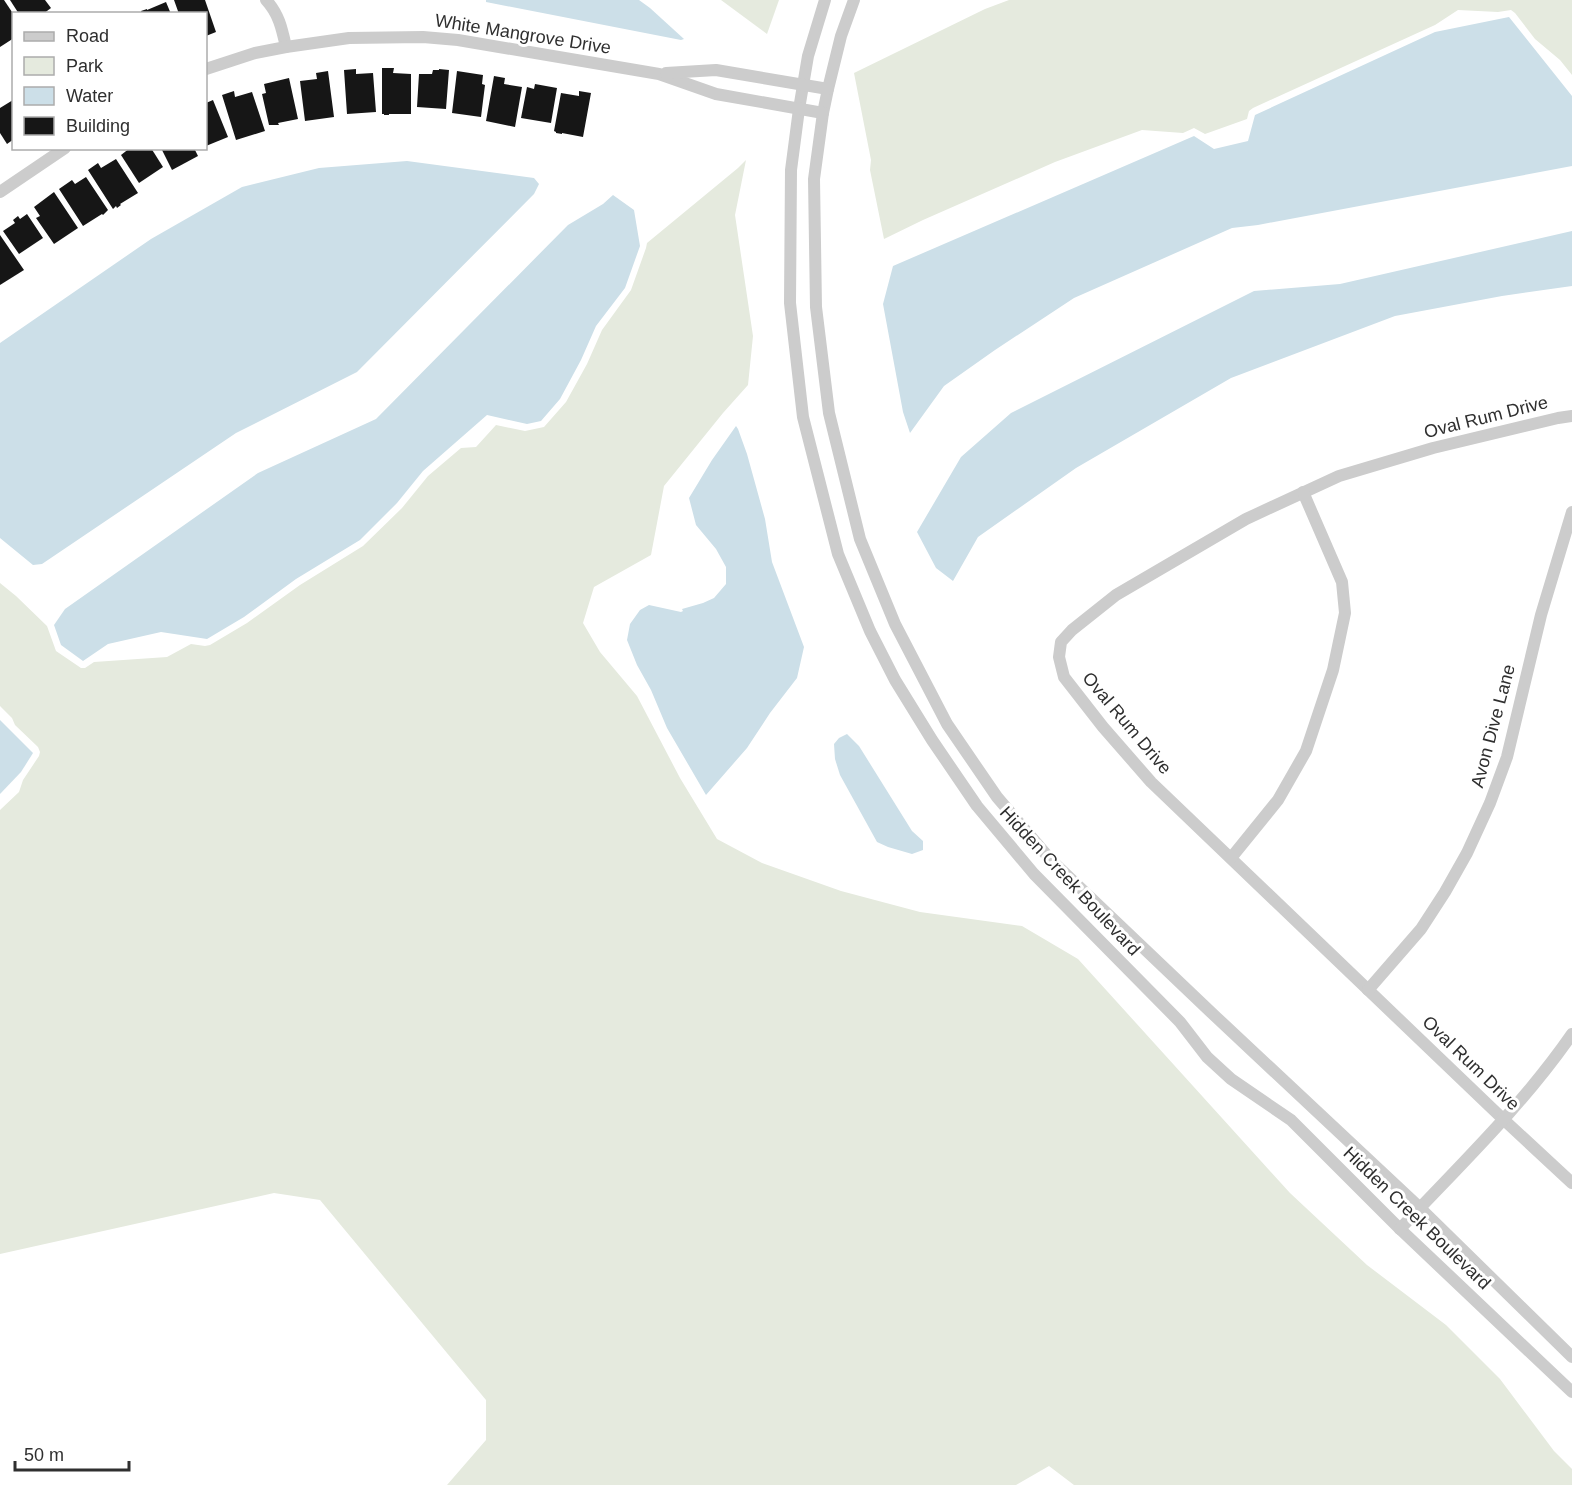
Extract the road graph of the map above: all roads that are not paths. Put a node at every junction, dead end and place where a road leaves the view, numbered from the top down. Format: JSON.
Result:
{"nodes":[{"id":1,"x":266,"y":0,"type":"edge"},
{"id":2,"x":825,"y":0,"type":"edge"},
{"id":3,"x":854,"y":0,"type":"edge"},
{"id":4,"x":286,"y":46,"type":"junction"},
{"id":5,"x":207,"y":69,"type":"edge"},
{"id":6,"x":659,"y":74,"type":"junction"},
{"id":7,"x":802,"y":84,"type":"junction"},
{"id":8,"x":828,"y":89,"type":"junction"},
{"id":9,"x":799,"y":109,"type":"junction"},
{"id":10,"x":823,"y":113,"type":"junction"},
{"id":11,"x":62,"y":150,"type":"edge"},
{"id":12,"x":0,"y":192,"type":"edge"},
{"id":13,"x":1572,"y":416,"type":"edge"},
{"id":14,"x":1303,"y":492,"type":"junction"},
{"id":15,"x":1572,"y":512,"type":"edge"},
{"id":16,"x":1231,"y":858,"type":"junction"},
{"id":17,"x":1368,"y":990,"type":"junction"},
{"id":18,"x":1572,"y":1034,"type":"edge"},
{"id":19,"x":1503,"y":1119,"type":"junction"},
{"id":20,"x":1572,"y":1183,"type":"edge"},
{"id":21,"x":1420,"y":1208,"type":"junction"},
{"id":22,"x":1400,"y":1229,"type":"junction"},
{"id":23,"x":1572,"y":1357,"type":"edge"},
{"id":24,"x":1572,"y":1392,"type":"edge"}],
"edges":[{"from":1,"to":4,"type":"street"},
{"from":2,"to":7,"type":"street","name":"Hidden Creek Boulevard"},
{"from":3,"to":8,"type":"street","name":"Hidden Creek Boulevard"},
{"from":4,"to":5,"type":"street","name":"White Mangrove Drive"},
{"from":4,"to":6,"type":"street","name":"White Mangrove Drive"},
{"from":6,"to":7,"type":"street","name":"White Mangrove Drive"},
{"from":6,"to":9,"type":"street","name":"White Mangrove Drive"},
{"from":7,"to":8,"type":"street","name":"White Mangrove Drive"},
{"from":7,"to":9,"type":"street","name":"Hidden Creek Boulevard"},
{"from":8,"to":10,"type":"street","name":"Hidden Creek Boulevard"},
{"from":9,"to":10,"type":"street","name":"White Mangrove Drive"},
{"from":9,"to":22,"type":"street","name":"Hidden Creek Boulevard"},
{"from":10,"to":21,"type":"street","name":"Hidden Creek Boulevard"},
{"from":11,"to":12,"type":"street"},
{"from":13,"to":14,"type":"street","name":"Oval Rum Drive"},
{"from":14,"to":16,"type":"street"},
{"from":14,"to":16,"type":"street","name":"Oval Rum Drive"},
{"from":15,"to":17,"type":"street","name":"Avon Dive Lane"},
{"from":16,"to":17,"type":"street","name":"Oval Rum Drive"},
{"from":17,"to":19,"type":"street","name":"Oval Rum Drive"},
{"from":18,"to":19,"type":"street"},
{"from":19,"to":20,"type":"street","name":"Oval Rum Drive"},
{"from":19,"to":21,"type":"street"},
{"from":21,"to":22,"type":"street"},
{"from":21,"to":23,"type":"street","name":"Hidden Creek Boulevard"},
{"from":22,"to":24,"type":"street","name":"Hidden Creek Boulevard"}]}
